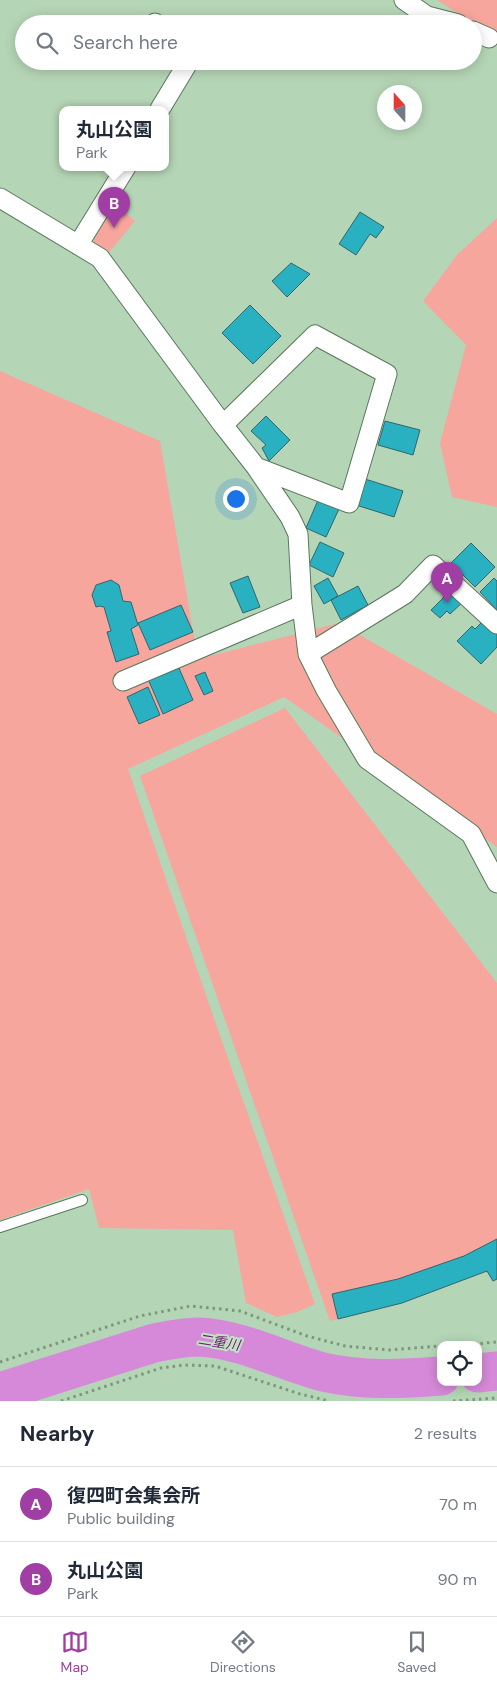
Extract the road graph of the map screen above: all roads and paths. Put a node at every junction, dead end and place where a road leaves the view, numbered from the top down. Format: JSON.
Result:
{"nodes":[{"id":1,"x":404,"y":0,"type":"edge"},
{"id":2,"x":426,"y":15,"type":"edge"},
{"id":3,"x":184,"y":70,"type":"edge"},
{"id":4,"x":162,"y":106,"type":"edge"},
{"id":5,"x":124,"y":171,"type":"edge"},
{"id":6,"x":0,"y":198,"type":"edge"},
{"id":7,"x":78,"y":245,"type":"junction"},
{"id":8,"x":223,"y":425,"type":"junction"},
{"id":9,"x":256,"y":467,"type":"junction"},
{"id":10,"x":302,"y":604,"type":"junction"},
{"id":11,"x":497,"y":624,"type":"edge"},
{"id":12,"x":308,"y":654,"type":"junction"},
{"id":13,"x":123,"y":681,"type":"dead end"},
{"id":14,"x":497,"y":883,"type":"edge"},
{"id":15,"x":82,"y":1200,"type":"dead end"},
{"id":16,"x":0,"y":1227,"type":"edge"},
{"id":17,"x":497,"y":1342,"type":"edge"},
{"id":18,"x":482,"y":1343,"type":"edge"},
{"id":19,"x":437,"y":1346,"type":"edge"},
{"id":20,"x":0,"y":1362,"type":"edge"},
{"id":21,"x":497,"y":1398,"type":"edge"},
{"id":22,"x":61,"y":1401,"type":"edge"},
{"id":23,"x":329,"y":1401,"type":"edge"},
{"id":24,"x":453,"y":1401,"type":"edge"}],
"edges":[{"from":1,"to":2,"type":"street"},
{"from":3,"to":4,"type":"street"},
{"from":5,"to":7,"type":"street"},
{"from":6,"to":7,"type":"street"},
{"from":7,"to":8,"type":"street"},
{"from":8,"to":9,"type":"street"},
{"from":8,"to":9,"type":"street"},
{"from":9,"to":10,"type":"street"},
{"from":10,"to":12,"type":"street"},
{"from":10,"to":13,"type":"street"},
{"from":11,"to":12,"type":"street"},
{"from":12,"to":14,"type":"street"},
{"from":15,"to":16,"type":"lane"},
{"from":17,"to":18,"type":"path"},
{"from":19,"to":20,"type":"path"},
{"from":21,"to":24,"type":"path"},
{"from":22,"to":23,"type":"path"}]}
